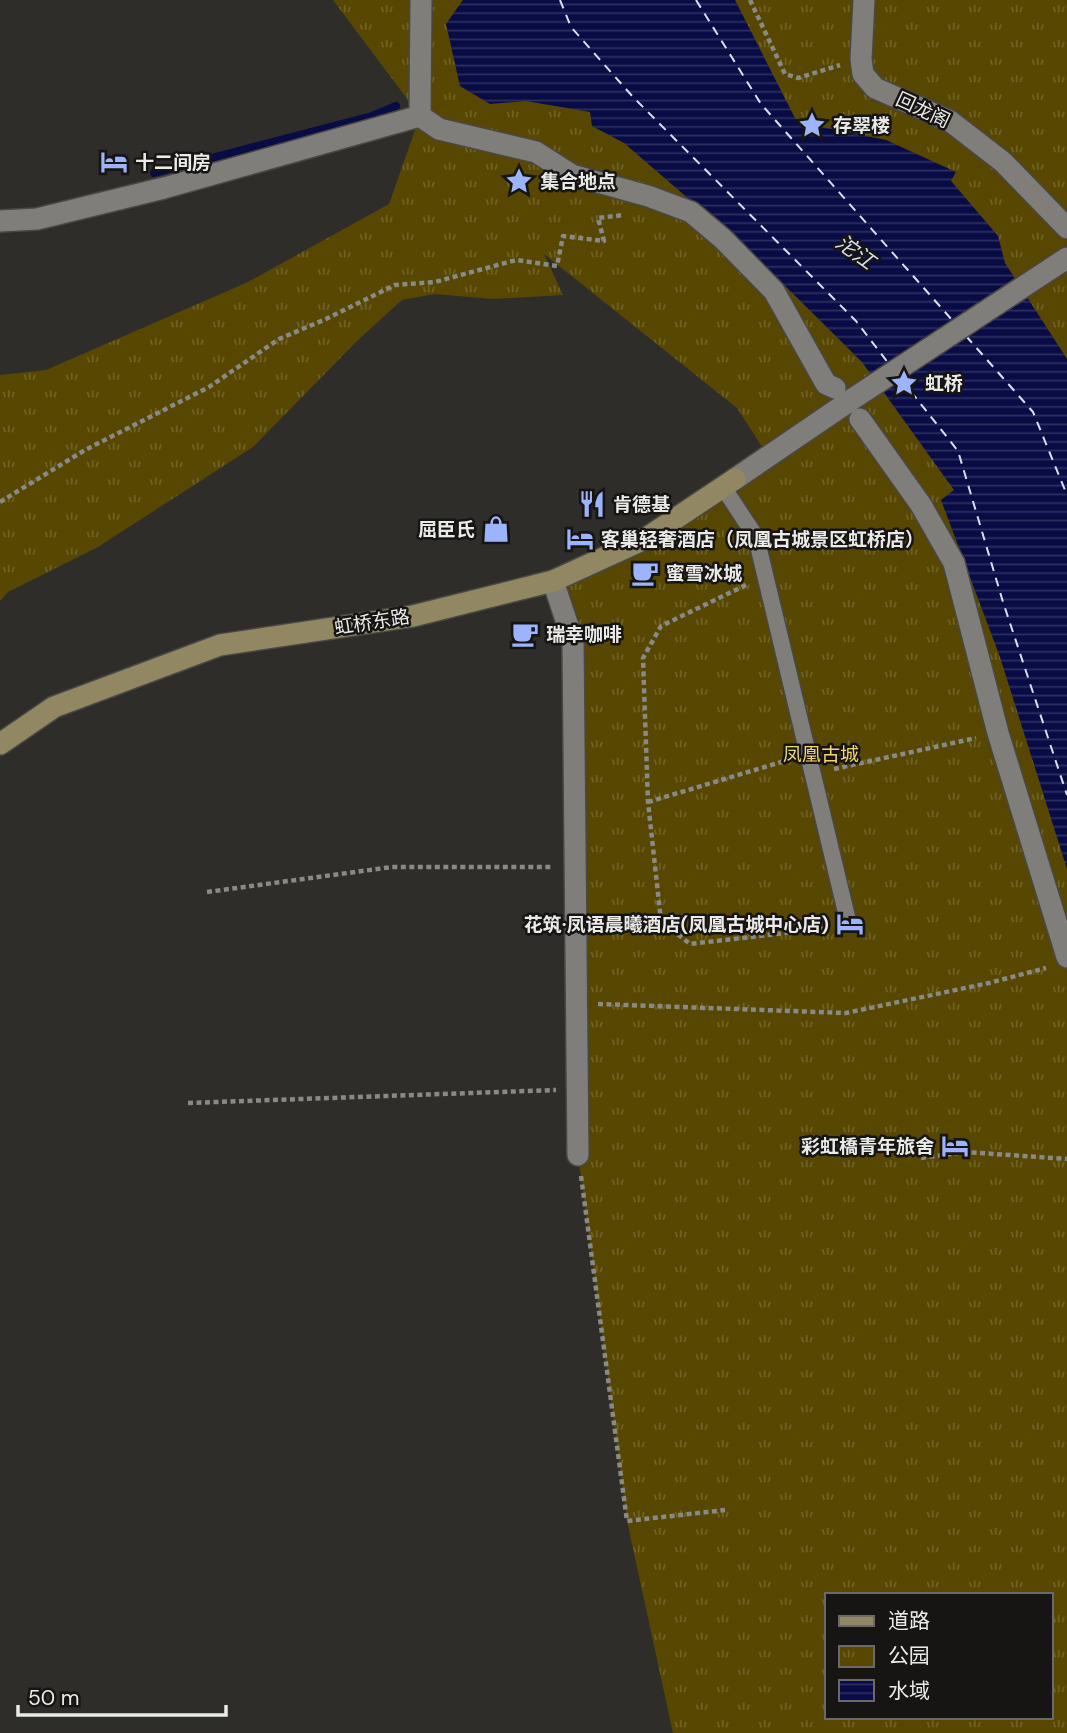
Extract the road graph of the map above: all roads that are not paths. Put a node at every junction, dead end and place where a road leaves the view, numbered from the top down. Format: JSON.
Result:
{"nodes":[{"id":1,"x":421,"y":0,"type":"edge"},
{"id":2,"x":864,"y":0,"type":"edge"},
{"id":3,"x":420,"y":116,"type":"junction"},
{"id":4,"x":0,"y":221,"type":"edge"},
{"id":5,"x":1067,"y":228,"type":"edge"},
{"id":6,"x":1061,"y":262,"type":"edge"},
{"id":7,"x":844,"y":393,"type":"junction"},
{"id":8,"x":860,"y":419,"type":"dead end"},
{"id":9,"x":729,"y":483,"type":"junction"},
{"id":10,"x":553,"y":581,"type":"junction"},
{"id":11,"x":0,"y":744,"type":"edge"},
{"id":12,"x":849,"y":925,"type":"road end"},
{"id":13,"x":1060,"y":961,"type":"edge"},
{"id":14,"x":578,"y":1155,"type":"road end"}],
"edges":[{"from":1,"to":3,"type":"street"},
{"from":2,"to":5,"type":"street","name":"回龙阁"},
{"from":3,"to":4,"type":"street"},
{"from":3,"to":7,"type":"street"},
{"from":6,"to":7,"type":"street"},
{"from":7,"to":9,"type":"street"},
{"from":8,"to":13,"type":"street"},
{"from":9,"to":10,"type":"street","name":"虹桥东路"},
{"from":9,"to":12,"type":"lane"},
{"from":10,"to":11,"type":"street","name":"虹桥东路"},
{"from":10,"to":14,"type":"street"}]}
